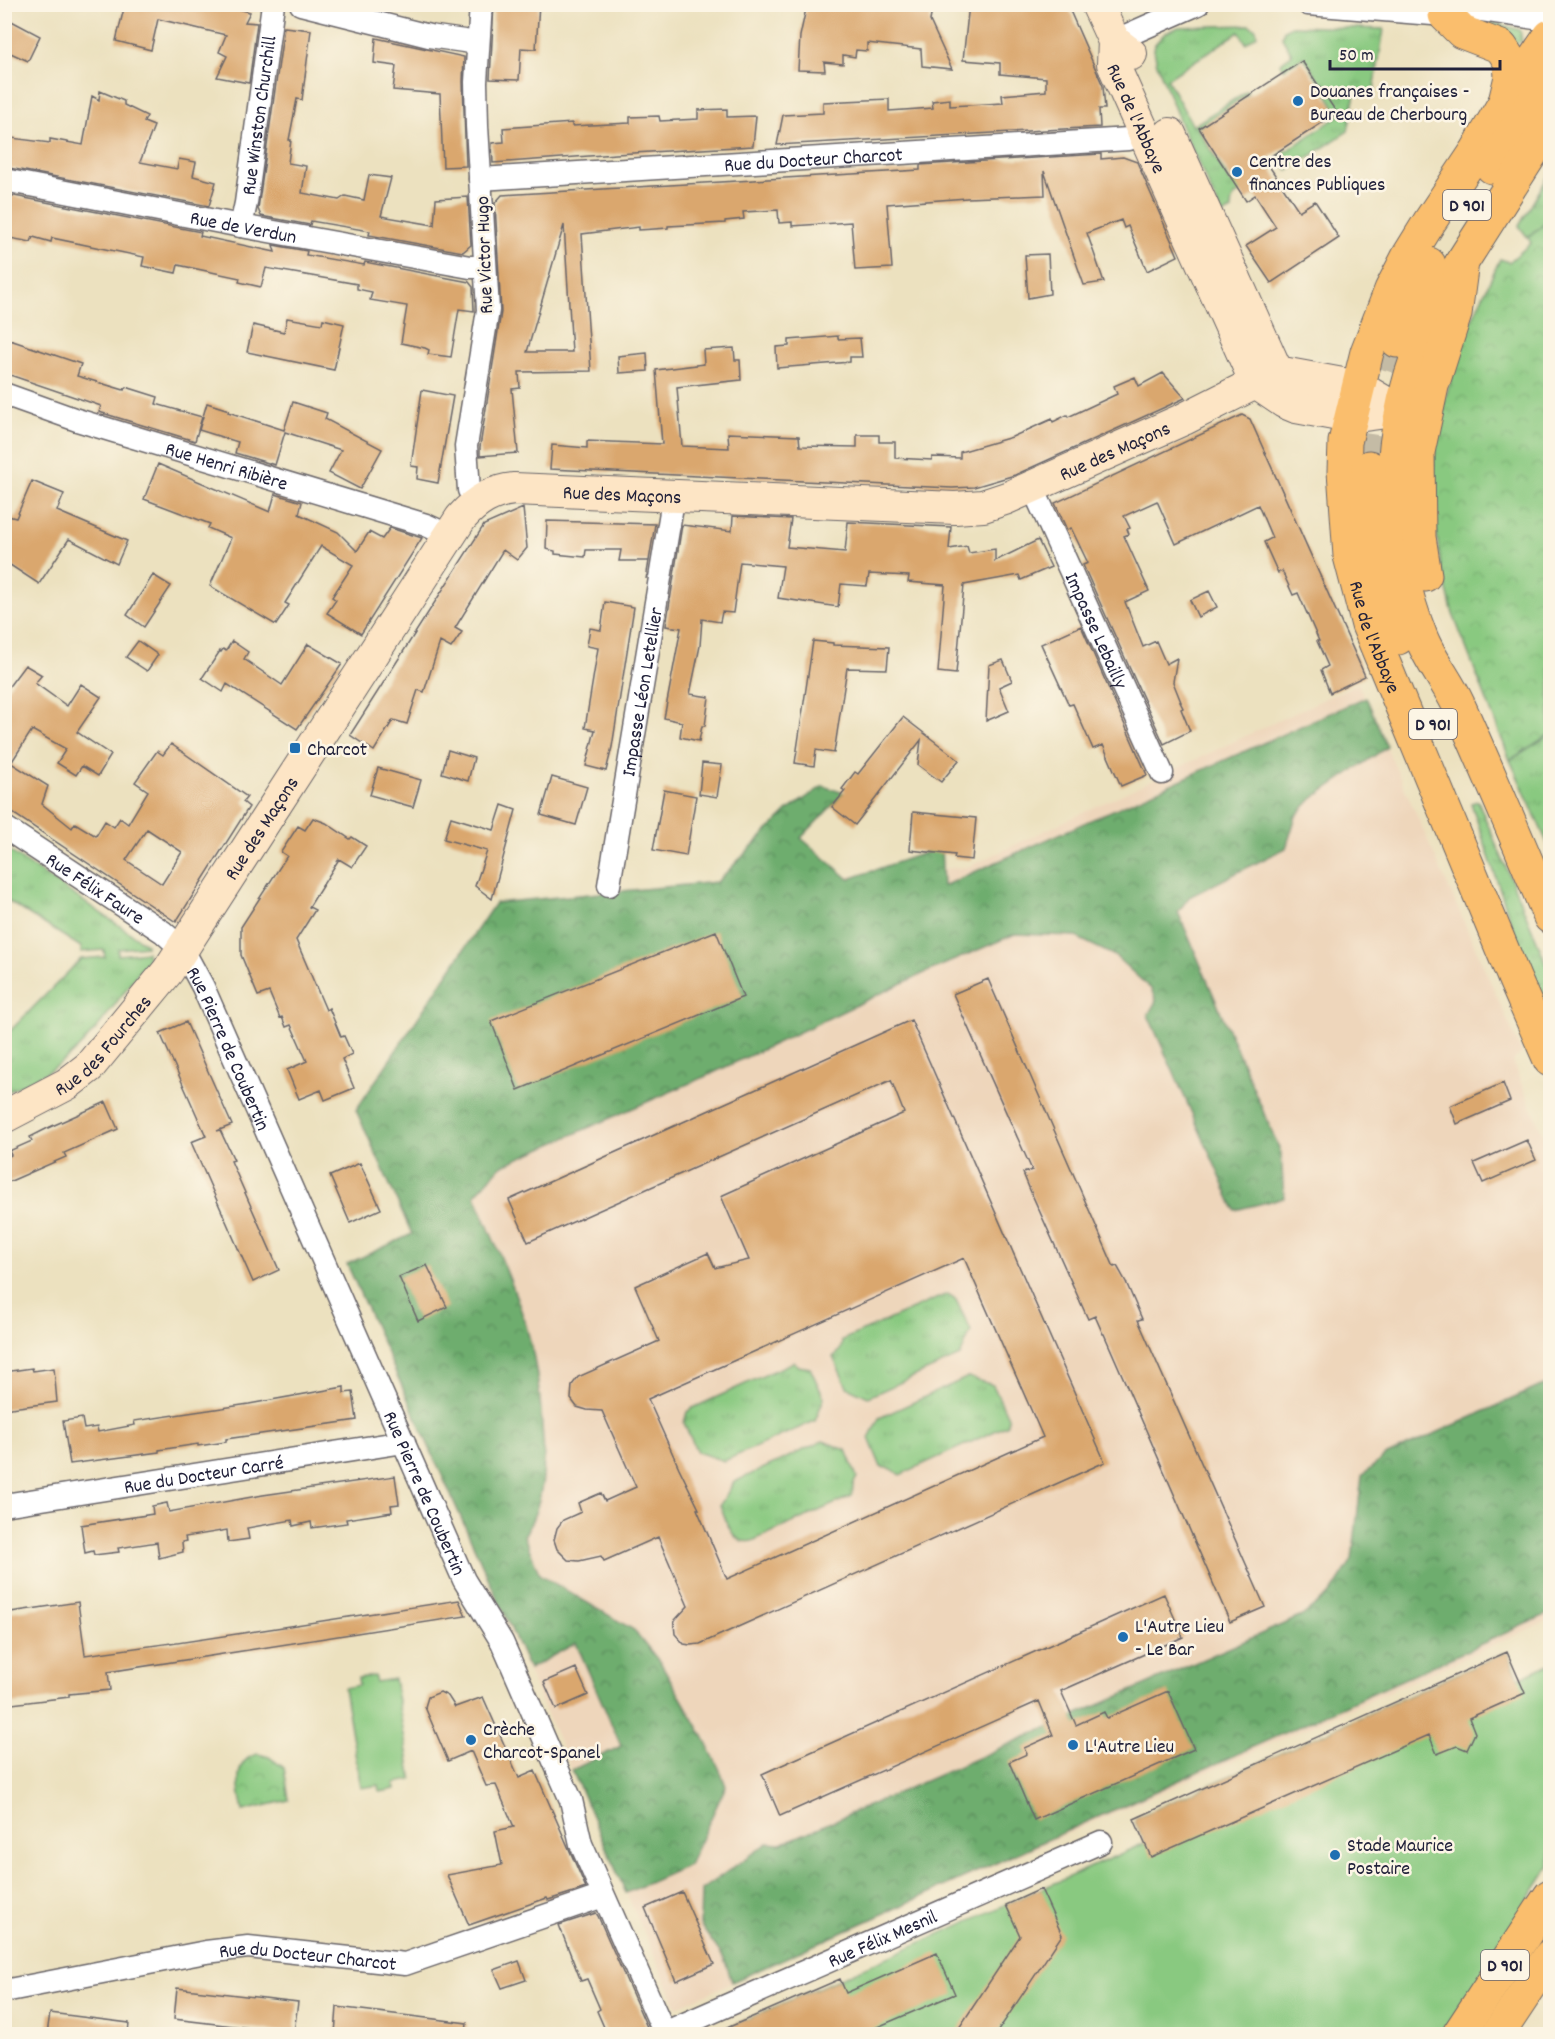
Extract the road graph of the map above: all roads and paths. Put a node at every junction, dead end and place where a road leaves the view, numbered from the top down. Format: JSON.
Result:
{"nodes":[{"id":1,"x":273,"y":4,"type":"edge"},
{"id":2,"x":301,"y":4,"type":"edge"},
{"id":3,"x":481,"y":4,"type":"edge"},
{"id":4,"x":1097,"y":4,"type":"edge"},
{"id":5,"x":1198,"y":4,"type":"edge"},
{"id":6,"x":1308,"y":4,"type":"edge"},
{"id":7,"x":1551,"y":8,"type":"edge"},
{"id":8,"x":1446,"y":10,"type":"edge"},
{"id":9,"x":1551,"y":36,"type":"edge"},
{"id":10,"x":1114,"y":41,"type":"junction"},
{"id":11,"x":478,"y":43,"type":"junction"},
{"id":12,"x":1551,"y":75,"type":"edge"},
{"id":13,"x":1505,"y":102,"type":"junction"},
{"id":14,"x":1551,"y":124,"type":"edge"},
{"id":15,"x":1145,"y":133,"type":"junction"},
{"id":16,"x":1483,"y":160,"type":"junction"},
{"id":17,"x":480,"y":179,"type":"junction"},
{"id":18,"x":4,"y":180,"type":"edge"},
{"id":19,"x":241,"y":226,"type":"junction"},
{"id":20,"x":1462,"y":262,"type":"junction"},
{"id":21,"x":485,"y":267,"type":"junction"},
{"id":22,"x":1397,"y":341,"type":"tunnel mouth"},
{"id":23,"x":1267,"y":378,"type":"junction"},
{"id":24,"x":4,"y":394,"type":"edge"},
{"id":25,"x":1355,"y":402,"type":"junction"},
{"id":26,"x":1401,"y":411,"type":"junction"},
{"id":27,"x":1369,"y":467,"type":"tunnel mouth"},
{"id":28,"x":1032,"y":486,"type":"junction"},
{"id":29,"x":671,"y":496,"type":"junction"},
{"id":30,"x":476,"y":503,"type":"junction"},
{"id":31,"x":450,"y":536,"type":"junction"},
{"id":32,"x":1457,"y":702,"type":"junction"},
{"id":33,"x":1162,"y":773,"type":"dead end"},
{"id":34,"x":4,"y":827,"type":"edge"},
{"id":35,"x":609,"y":885,"type":"dead end"},
{"id":36,"x":1551,"y":917,"type":"edge"},
{"id":37,"x":183,"y":950,"type":"junction"},
{"id":38,"x":1515,"y":980,"type":"junction"},
{"id":39,"x":1551,"y":1060,"type":"edge"},
{"id":40,"x":4,"y":1117,"type":"edge"},
{"id":41,"x":404,"y":1442,"type":"junction"},
{"id":42,"x":4,"y":1505,"type":"edge"},
{"id":43,"x":1101,"y":1842,"type":"dead end"},
{"id":44,"x":603,"y":1896,"type":"junction"},
{"id":45,"x":1551,"y":1896,"type":"edge"},
{"id":46,"x":1551,"y":1929,"type":"edge"},
{"id":47,"x":1551,"y":1956,"type":"edge"},
{"id":48,"x":4,"y":1991,"type":"edge"},
{"id":49,"x":664,"y":2034,"type":"edge"},
{"id":50,"x":1460,"y":2034,"type":"edge"},
{"id":51,"x":1486,"y":2034,"type":"edge"},
{"id":52,"x":1498,"y":2034,"type":"edge"}],
"edges":[{"from":1,"to":19,"type":"street","name":"Rue Winston Churchill"},
{"from":2,"to":11,"type":"street"},
{"from":3,"to":11,"type":"street","name":"Rue Victor Hugo"},
{"from":4,"to":10,"type":"main road"},
{"from":5,"to":10,"type":"street"},
{"from":6,"to":8,"type":"street"},
{"from":7,"to":8,"type":"street"},
{"from":8,"to":13,"type":"main road"},
{"from":9,"to":13,"type":"main road","number":"D 901"},
{"from":10,"to":15,"type":"main road","name":"Rue de l'Abbaye"},
{"from":10,"to":23,"type":"main road","name":"Rue de l'Abbaye"},
{"from":11,"to":17,"type":"street","name":"Rue Victor Hugo"},
{"from":12,"to":16,"type":"main road","number":"D 901"},
{"from":13,"to":16,"type":"main road","number":"D 901"},
{"from":14,"to":20,"type":"main road","number":"D 901"},
{"from":15,"to":17,"type":"street","name":"Rue du Docteur Charcot"},
{"from":15,"to":23,"type":"main road","name":"Rue de l'Abbaye"},
{"from":16,"to":22,"type":"main road","number":"D 901"},
{"from":16,"to":25,"type":"main road","name":"Rue de l'Abbaye","number":"D 901"},
{"from":17,"to":21,"type":"street","name":"Rue Victor Hugo"},
{"from":18,"to":19,"type":"street","name":"Rue de Verdun"},
{"from":19,"to":21,"type":"street","name":"Rue de Verdun"},
{"from":20,"to":26,"type":"main road","number":"D 901"},
{"from":20,"to":32,"type":"main road","number":"D 901"},
{"from":21,"to":30,"type":"street","name":"Rue Victor Hugo"},
{"from":23,"to":25,"type":"main road"},
{"from":23,"to":28,"type":"main road","name":"Rue des Maçons"},
{"from":24,"to":31,"type":"street","name":"Rue Henri Ribière"},
{"from":25,"to":26,"type":"main road"},
{"from":25,"to":38,"type":"main road","name":"Rue de l'Abbaye","number":"D 901"},
{"from":26,"to":32,"type":"main road","number":"D 901"},
{"from":27,"to":38,"type":"main road","name":"Rue de l'Abbaye","number":"D 901"},
{"from":28,"to":29,"type":"main road","name":"Rue des Maçons"},
{"from":28,"to":33,"type":"street","name":"Impasse Lebailly"},
{"from":29,"to":30,"type":"main road","name":"Rue des Maçons"},
{"from":29,"to":35,"type":"street","name":"Impasse Léon Letellier"},
{"from":30,"to":31,"type":"main road","name":"Rue des Maçons"},
{"from":31,"to":37,"type":"main road","name":"Rue des Maçons"},
{"from":32,"to":36,"type":"main road","number":"D 901"},
{"from":34,"to":37,"type":"street","name":"Rue Félix Faure"},
{"from":37,"to":40,"type":"main road","name":"Rue des Fourches"},
{"from":37,"to":41,"type":"street","name":"Rue Pierre de Coubertin"},
{"from":38,"to":39,"type":"main road","name":"Rue de l'Abbaye","number":"D 901"},
{"from":41,"to":42,"type":"street","name":"Rue du Docteur Carré"},
{"from":41,"to":44,"type":"street","name":"Rue Pierre de Coubertin"},
{"from":43,"to":49,"type":"street","name":"Rue Félix Mesnil"},
{"from":44,"to":48,"type":"street","name":"Rue du Docteur Charcot"},
{"from":44,"to":49,"type":"street","name":"Rue Pierre de Coubertin"},
{"from":45,"to":50,"type":"main road","number":"D 901"},
{"from":46,"to":51,"type":"main road","number":"D 901"},
{"from":47,"to":52,"type":"main road","number":"D 901"}]}
